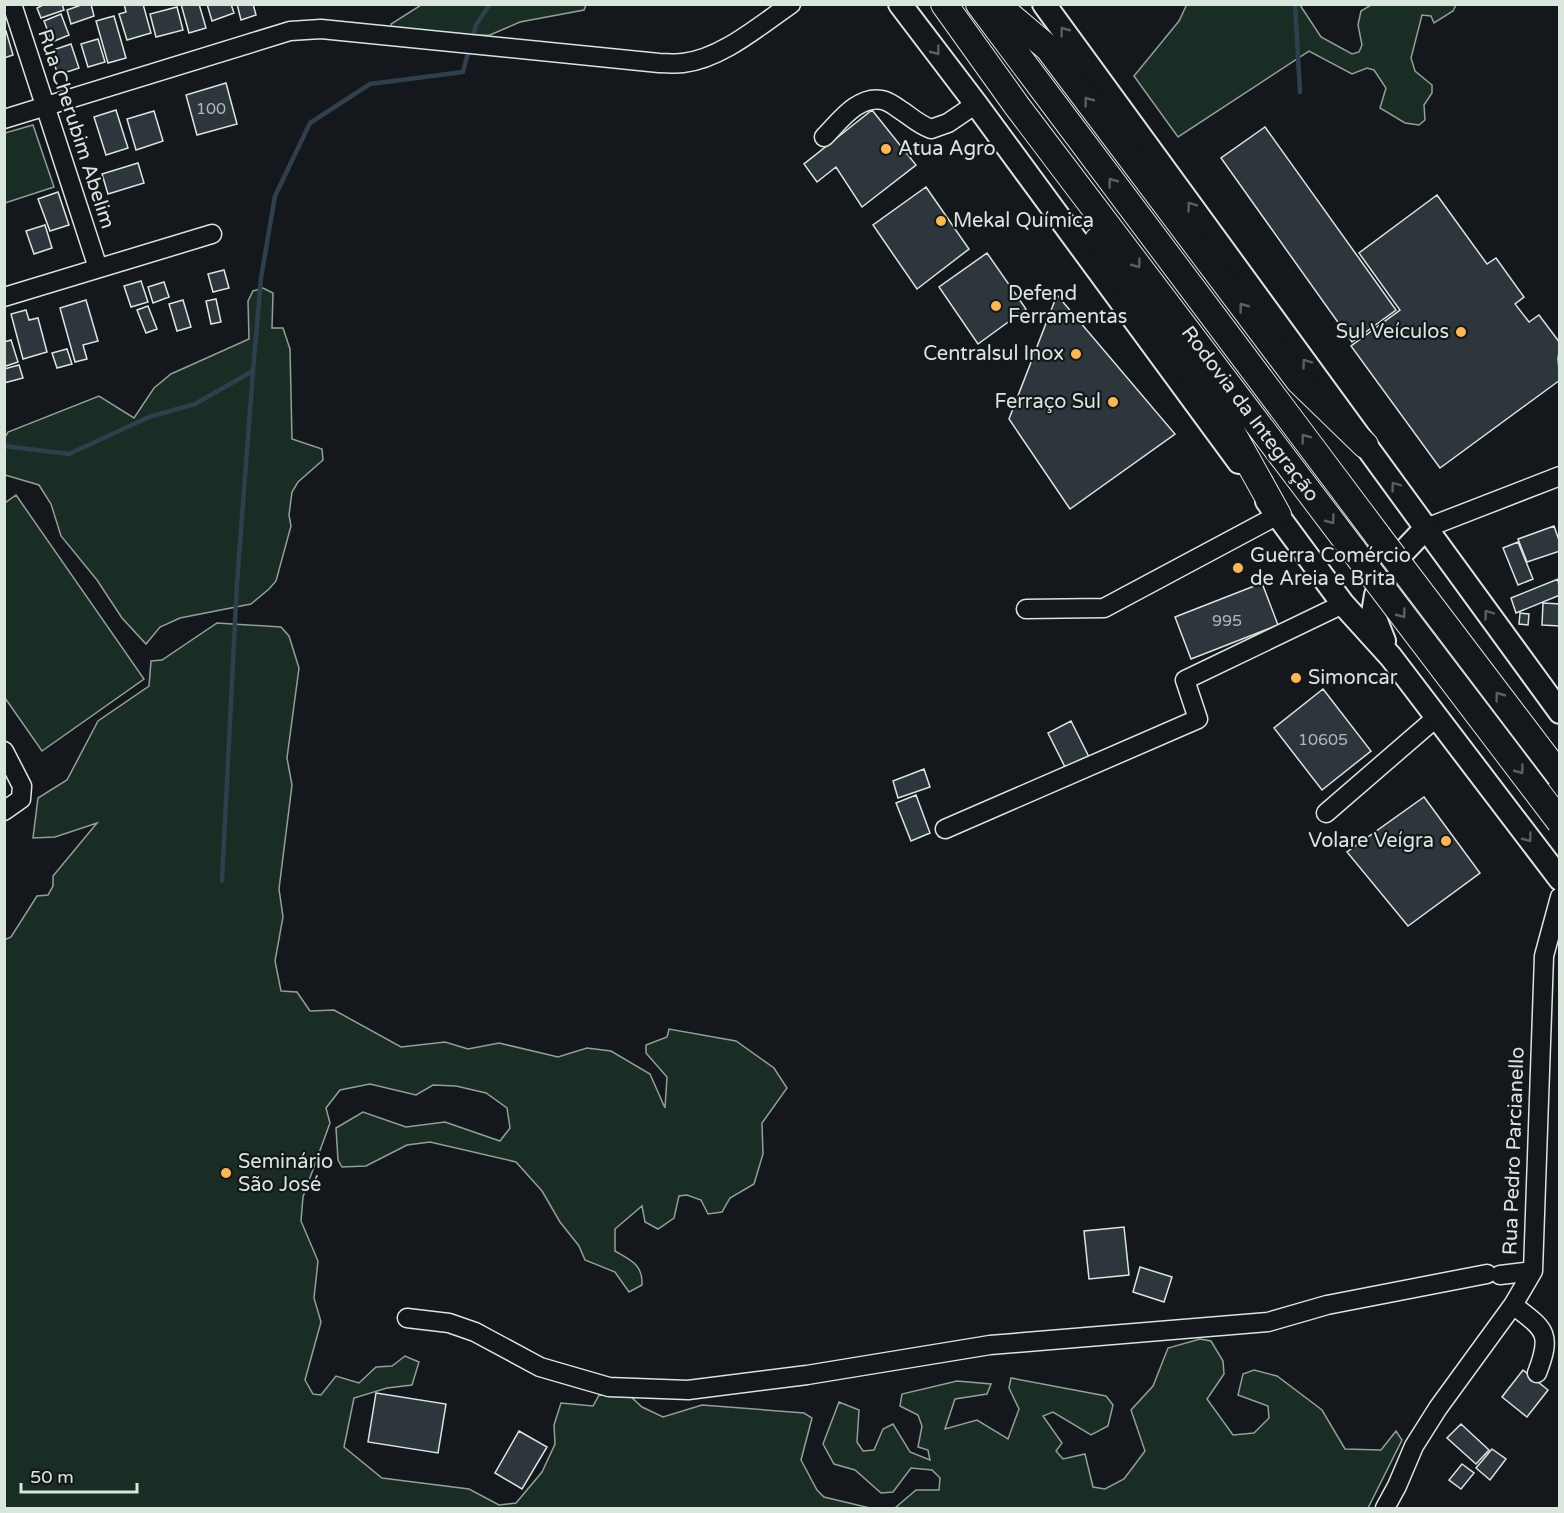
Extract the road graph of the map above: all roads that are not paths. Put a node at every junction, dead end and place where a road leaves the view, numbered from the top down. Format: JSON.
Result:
{"nodes":[{"id":1,"x":12,"y":4,"type":"edge"},
{"id":2,"x":790,"y":4,"type":"edge"},
{"id":3,"x":900,"y":4,"type":"edge"},
{"id":4,"x":938,"y":4,"type":"edge"},
{"id":5,"x":944,"y":4,"type":"edge"},
{"id":6,"x":980,"y":4,"type":"edge"},
{"id":7,"x":996,"y":4,"type":"edge"},
{"id":8,"x":1044,"y":4,"type":"edge"},
{"id":9,"x":976,"y":104,"type":"junction"},
{"id":10,"x":45,"y":106,"type":"junction"},
{"id":11,"x":4,"y":119,"type":"edge"},
{"id":12,"x":824,"y":136,"type":"dead end"},
{"id":13,"x":212,"y":234,"type":"dead end"},
{"id":14,"x":98,"y":268,"type":"junction"},
{"id":15,"x":4,"y":297,"type":"edge"},
{"id":16,"x":1365,"y":445,"type":"junction"},
{"id":17,"x":1560,"y":476,"type":"edge"},
{"id":18,"x":1278,"y":515,"type":"junction"},
{"id":19,"x":1426,"y":528,"type":"junction"},
{"id":20,"x":1343,"y":604,"type":"junction"},
{"id":21,"x":1026,"y":609,"type":"dead end"},
{"id":22,"x":1391,"y":657,"type":"junction"},
{"id":23,"x":1560,"y":712,"type":"edge"},
{"id":24,"x":1437,"y":717,"type":"junction"},
{"id":25,"x":4,"y":751,"type":"edge"},
{"id":26,"x":1560,"y":776,"type":"edge"},
{"id":27,"x":4,"y":811,"type":"edge"},
{"id":28,"x":1326,"y":813,"type":"dead end"},
{"id":29,"x":1560,"y":822,"type":"edge"},
{"id":30,"x":945,"y":829,"type":"dead end"},
{"id":31,"x":1560,"y":879,"type":"edge"},
{"id":32,"x":1560,"y":897,"type":"edge"},
{"id":33,"x":1533,"y":1271,"type":"junction"},
{"id":34,"x":1513,"y":1305,"type":"junction"},
{"id":35,"x":407,"y":1318,"type":"dead end"},
{"id":36,"x":1537,"y":1373,"type":"dead end"},
{"id":37,"x":1385,"y":1509,"type":"edge"}],
"edges":[{"from":1,"to":10,"type":"street","name":"Rua Cherubim Abelim"},
{"from":2,"to":10,"type":"street"},
{"from":3,"to":9,"type":"main road","one_way":true},
{"from":4,"to":18,"type":"highway"},
{"from":5,"to":29,"type":"highway","name":"Rodovia da Integração","one_way":true,"bridge":true},
{"from":26,"to":6,"type":"highway","name":"Rodovia da Integração","one_way":true,"bridge":true},
{"from":16,"to":7,"type":"highway","one_way":true},
{"from":16,"to":8,"type":"main road","one_way":true},
{"from":9,"to":12,"type":"street"},
{"from":9,"to":18,"type":"main road"},
{"from":10,"to":11,"type":"street"},
{"from":10,"to":14,"type":"street","name":"Rua Cherubim Abelim"},
{"from":13,"to":14,"type":"street"},
{"from":14,"to":15,"type":"street"},
{"from":19,"to":16,"type":"main road","one_way":true},
{"from":17,"to":19,"type":"street"},
{"from":18,"to":20,"type":"main road"},
{"from":18,"to":21,"type":"street"},
{"from":19,"to":22,"type":"main road"},
{"from":23,"to":19,"type":"main road","one_way":true},
{"from":20,"to":22,"type":"main road"},
{"from":20,"to":30,"type":"street"},
{"from":22,"to":24,"type":"main road"},
{"from":24,"to":28,"type":"street"},
{"from":24,"to":31,"type":"main road","one_way":true},
{"from":25,"to":27,"type":"street"},
{"from":32,"to":33,"type":"street","name":"Rua Pedro Parcianello"},
{"from":33,"to":34,"type":"street","name":"Rua Pedro Parcianello"},
{"from":33,"to":35,"type":"street"},
{"from":34,"to":36,"type":"street"},
{"from":34,"to":37,"type":"street","name":"Rua Pedro Parcianello"}]}
